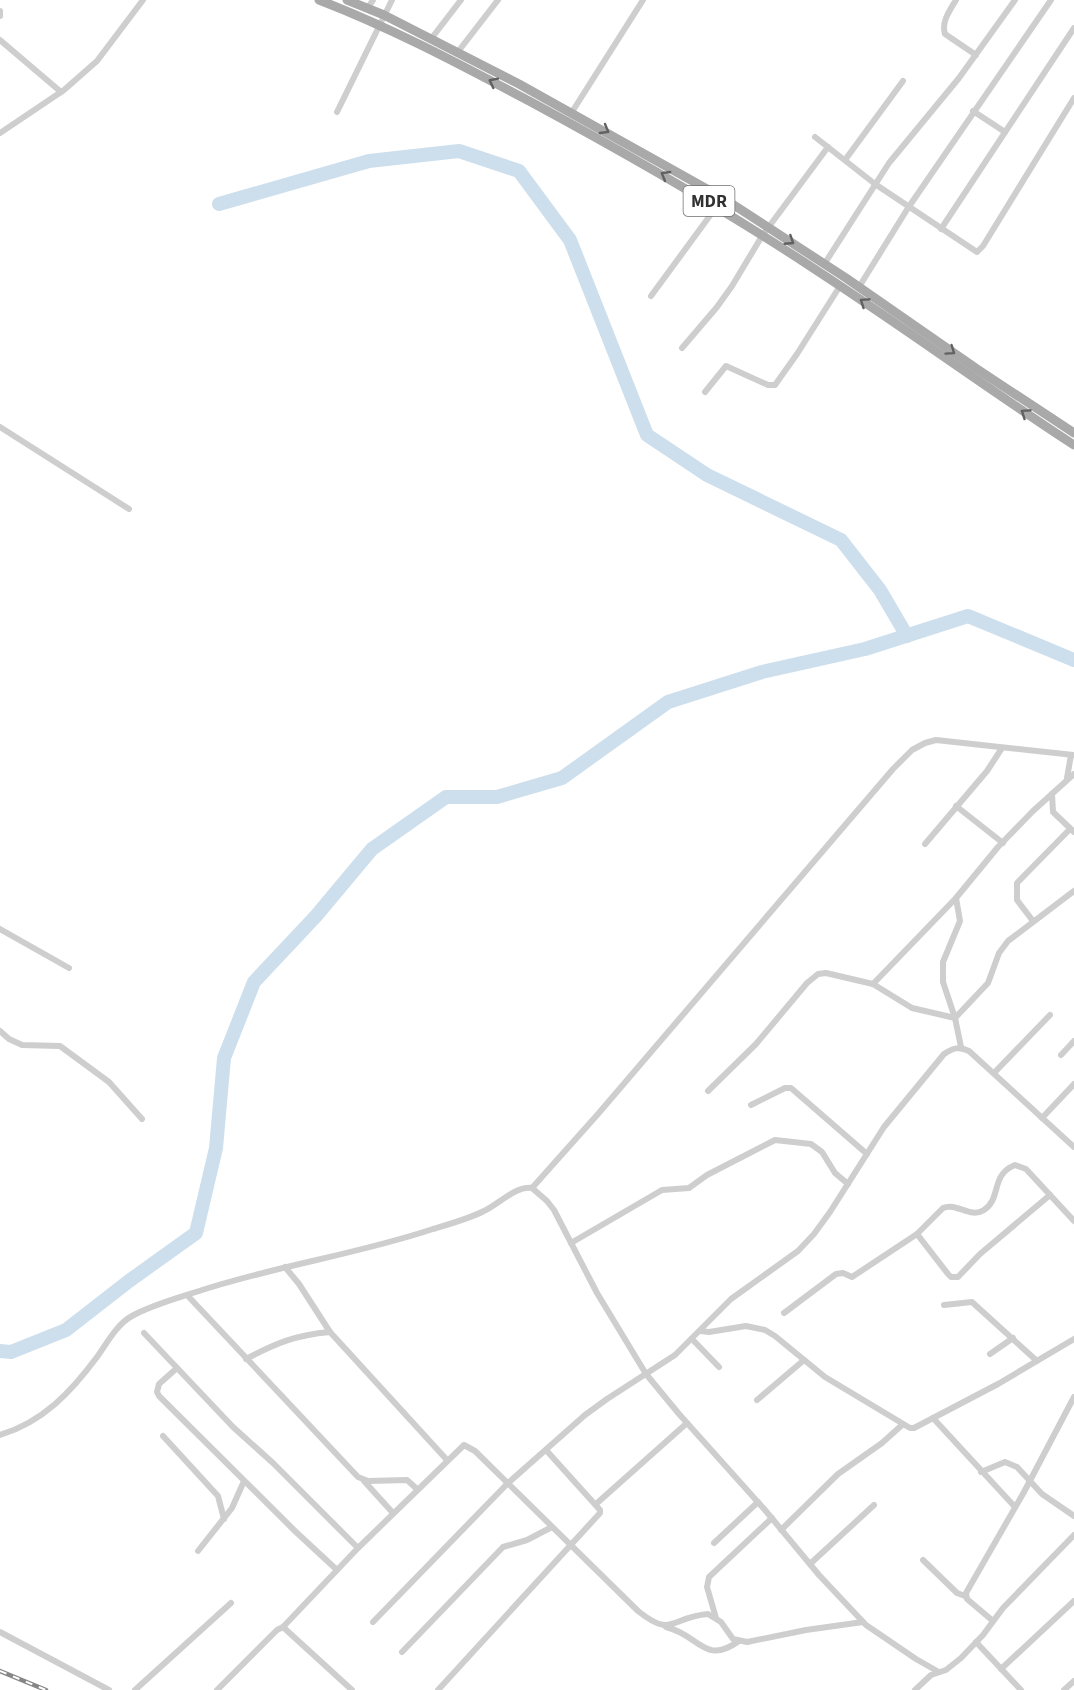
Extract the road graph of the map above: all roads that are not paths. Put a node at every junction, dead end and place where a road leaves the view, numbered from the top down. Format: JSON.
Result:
{"nodes":[{"id":1,"x":143,"y":0,"type":"edge"},
{"id":2,"x":319,"y":0,"type":"edge"},
{"id":3,"x":347,"y":0,"type":"edge"},
{"id":4,"x":373,"y":0,"type":"edge"},
{"id":5,"x":392,"y":0,"type":"edge"},
{"id":6,"x":461,"y":0,"type":"edge"},
{"id":7,"x":498,"y":0,"type":"edge"},
{"id":8,"x":643,"y":0,"type":"edge"},
{"id":9,"x":956,"y":0,"type":"edge"},
{"id":10,"x":1015,"y":0,"type":"edge"},
{"id":11,"x":1051,"y":0,"type":"edge"},
{"id":12,"x":367,"y":9,"type":"junction"},
{"id":13,"x":0,"y":11,"type":"edge"},
{"id":14,"x":0,"y":16,"type":"edge"},
{"id":15,"x":381,"y":20,"type":"junction"},
{"id":16,"x":1074,"y":28,"type":"edge"},
{"id":17,"x":431,"y":39,"type":"junction"},
{"id":18,"x":0,"y":40,"type":"edge"},
{"id":19,"x":458,"y":53,"type":"junction"},
{"id":20,"x":976,"y":55,"type":"junction"},
{"id":21,"x":903,"y":81,"type":"dead end"},
{"id":22,"x":62,"y":91,"type":"junction"},
{"id":23,"x":1074,"y":98,"type":"edge"},
{"id":24,"x":973,"y":111,"type":"junction"},
{"id":25,"x":337,"y":112,"type":"dead end"},
{"id":26,"x":572,"y":112,"type":"junction"},
{"id":27,"x":1005,"y":132,"type":"junction"},
{"id":28,"x":0,"y":133,"type":"edge"},
{"id":29,"x":815,"y":137,"type":"dead end"},
{"id":30,"x":828,"y":147,"type":"junction"},
{"id":31,"x":845,"y":160,"type":"junction"},
{"id":32,"x":874,"y":184,"type":"junction"},
{"id":33,"x":717,"y":206,"type":"junction"},
{"id":34,"x":908,"y":208,"type":"junction"},
{"id":35,"x":768,"y":227,"type":"junction"},
{"id":36,"x":941,"y":229,"type":"junction"},
{"id":37,"x":762,"y":236,"type":"junction"},
{"id":38,"x":825,"y":263,"type":"junction"},
{"id":39,"x":840,"y":286,"type":"junction"},
{"id":40,"x":859,"y":287,"type":"junction"},
{"id":41,"x":651,"y":296,"type":"dead end"},
{"id":42,"x":682,"y":348,"type":"dead end"},
{"id":43,"x":705,"y":392,"type":"dead end"},
{"id":44,"x":0,"y":427,"type":"edge"},
{"id":45,"x":1074,"y":433,"type":"edge"},
{"id":46,"x":1074,"y":445,"type":"edge"},
{"id":47,"x":129,"y":509,"type":"dead end"},
{"id":48,"x":1002,"y":748,"type":"junction"},
{"id":49,"x":1073,"y":755,"type":"edge"},
{"id":50,"x":1074,"y":774,"type":"edge"},
{"id":51,"x":1067,"y":778,"type":"junction"},
{"id":52,"x":1052,"y":793,"type":"junction"},
{"id":53,"x":956,"y":806,"type":"junction"},
{"id":54,"x":1072,"y":831,"type":"edge"},
{"id":55,"x":1003,"y":843,"type":"junction"},
{"id":56,"x":925,"y":844,"type":"dead end"},
{"id":57,"x":1074,"y":891,"type":"edge"},
{"id":58,"x":956,"y":898,"type":"junction"},
{"id":59,"x":1033,"y":921,"type":"junction"},
{"id":60,"x":0,"y":929,"type":"edge"},
{"id":61,"x":69,"y":968,"type":"dead end"},
{"id":62,"x":873,"y":984,"type":"junction"},
{"id":63,"x":1050,"y":1015,"type":"dead end"},
{"id":64,"x":956,"y":1018,"type":"junction"},
{"id":65,"x":0,"y":1031,"type":"edge"},
{"id":66,"x":1074,"y":1041,"type":"edge"},
{"id":67,"x":961,"y":1047,"type":"junction"},
{"id":68,"x":1061,"y":1055,"type":"dead end"},
{"id":69,"x":994,"y":1073,"type":"junction"},
{"id":70,"x":1074,"y":1084,"type":"edge"},
{"id":71,"x":708,"y":1091,"type":"dead end"},
{"id":72,"x":751,"y":1105,"type":"dead end"},
{"id":73,"x":1042,"y":1118,"type":"junction"},
{"id":74,"x":142,"y":1119,"type":"dead end"},
{"id":75,"x":1074,"y":1147,"type":"edge"},
{"id":76,"x":867,"y":1154,"type":"junction"},
{"id":77,"x":848,"y":1184,"type":"junction"},
{"id":78,"x":532,"y":1188,"type":"junction"},
{"id":79,"x":1050,"y":1195,"type":"junction"},
{"id":80,"x":1074,"y":1221,"type":"edge"},
{"id":81,"x":917,"y":1234,"type":"junction"},
{"id":82,"x":572,"y":1243,"type":"junction"},
{"id":83,"x":285,"y":1267,"type":"junction"},
{"id":84,"x":187,"y":1295,"type":"junction"},
{"id":85,"x":944,"y":1305,"type":"dead end"},
{"id":86,"x":784,"y":1313,"type":"dead end"},
{"id":87,"x":700,"y":1331,"type":"junction"},
{"id":88,"x":330,"y":1332,"type":"junction"},
{"id":89,"x":144,"y":1333,"type":"dead end"},
{"id":90,"x":1013,"y":1338,"type":"junction"},
{"id":91,"x":692,"y":1339,"type":"junction"},
{"id":92,"x":1074,"y":1339,"type":"edge"},
{"id":93,"x":990,"y":1354,"type":"dead end"},
{"id":94,"x":246,"y":1359,"type":"junction"},
{"id":95,"x":804,"y":1360,"type":"junction"},
{"id":96,"x":1037,"y":1361,"type":"junction"},
{"id":97,"x":719,"y":1367,"type":"dead end"},
{"id":98,"x":177,"y":1368,"type":"junction"},
{"id":99,"x":646,"y":1374,"type":"junction"},
{"id":100,"x":1074,"y":1397,"type":"edge"},
{"id":101,"x":757,"y":1400,"type":"dead end"},
{"id":102,"x":933,"y":1418,"type":"junction"},
{"id":103,"x":687,"y":1423,"type":"junction"},
{"id":104,"x":902,"y":1425,"type":"junction"},
{"id":105,"x":0,"y":1435,"type":"edge"},
{"id":106,"x":163,"y":1436,"type":"dead end"},
{"id":107,"x":546,"y":1450,"type":"junction"},
{"id":108,"x":447,"y":1460,"type":"junction"},
{"id":109,"x":981,"y":1472,"type":"junction"},
{"id":110,"x":244,"y":1481,"type":"junction"},
{"id":111,"x":364,"y":1481,"type":"junction"},
{"id":112,"x":1030,"y":1481,"type":"junction"},
{"id":113,"x":507,"y":1484,"type":"junction"},
{"id":114,"x":417,"y":1489,"type":"junction"},
{"id":115,"x":758,"y":1502,"type":"junction"},
{"id":116,"x":596,"y":1504,"type":"junction"},
{"id":117,"x":874,"y":1505,"type":"dead end"},
{"id":118,"x":1016,"y":1508,"type":"junction"},
{"id":119,"x":393,"y":1513,"type":"junction"},
{"id":120,"x":1074,"y":1516,"type":"edge"},
{"id":121,"x":772,"y":1518,"type":"junction"},
{"id":122,"x":224,"y":1519,"type":"junction"},
{"id":123,"x":552,"y":1527,"type":"junction"},
{"id":124,"x":781,"y":1530,"type":"junction"},
{"id":125,"x":1074,"y":1535,"type":"edge"},
{"id":126,"x":714,"y":1543,"type":"dead end"},
{"id":127,"x":572,"y":1546,"type":"junction"},
{"id":128,"x":358,"y":1548,"type":"junction"},
{"id":129,"x":198,"y":1551,"type":"dead end"},
{"id":130,"x":923,"y":1560,"type":"dead end"},
{"id":131,"x":810,"y":1564,"type":"junction"},
{"id":132,"x":337,"y":1570,"type":"junction"},
{"id":133,"x":965,"y":1596,"type":"junction"},
{"id":134,"x":1074,"y":1601,"type":"edge"},
{"id":135,"x":231,"y":1603,"type":"dead end"},
{"id":136,"x":716,"y":1618,"type":"junction"},
{"id":137,"x":993,"y":1621,"type":"junction"},
{"id":138,"x":373,"y":1622,"type":"dead end"},
{"id":139,"x":863,"y":1623,"type":"junction"},
{"id":140,"x":283,"y":1627,"type":"junction"},
{"id":141,"x":666,"y":1627,"type":"junction"},
{"id":142,"x":0,"y":1632,"type":"edge"},
{"id":143,"x":739,"y":1641,"type":"junction"},
{"id":144,"x":976,"y":1642,"type":"junction"},
{"id":145,"x":402,"y":1652,"type":"dead end"},
{"id":146,"x":1001,"y":1669,"type":"junction"},
{"id":147,"x":937,"y":1671,"type":"junction"},
{"id":148,"x":1074,"y":1681,"type":"edge"},
{"id":149,"x":110,"y":1690,"type":"edge"},
{"id":150,"x":135,"y":1690,"type":"edge"},
{"id":151,"x":217,"y":1690,"type":"edge"},
{"id":152,"x":352,"y":1690,"type":"edge"},
{"id":153,"x":438,"y":1690,"type":"edge"},
{"id":154,"x":915,"y":1690,"type":"edge"},
{"id":155,"x":1021,"y":1690,"type":"edge"},
{"id":156,"x":1064,"y":1690,"type":"edge"}],
"edges":[{"from":1,"to":22,"type":"street"},
{"from":2,"to":15,"type":"main road","number":"MDR"},
{"from":3,"to":12,"type":"main road","number":"MDR"},
{"from":4,"to":12,"type":"street"},
{"from":5,"to":15,"type":"street"},
{"from":6,"to":17,"type":"street"},
{"from":7,"to":19,"type":"street"},
{"from":8,"to":26,"type":"street"},
{"from":9,"to":20,"type":"street"},
{"from":10,"to":20,"type":"street"},
{"from":11,"to":24,"type":"street"},
{"from":12,"to":15,"type":"main road","number":"MDR"},
{"from":13,"to":14,"type":"street"},
{"from":15,"to":17,"type":"main road","number":"MDR"},
{"from":15,"to":25,"type":"street"},
{"from":33,"to":15,"type":"main road","number":"MDR","one_way":true},
{"from":16,"to":27,"type":"street"},
{"from":17,"to":19,"type":"main road","number":"MDR"},
{"from":18,"to":22,"type":"street"},
{"from":19,"to":26,"type":"main road","number":"MDR"},
{"from":20,"to":32,"type":"street"},
{"from":21,"to":31,"type":"street"},
{"from":22,"to":28,"type":"street"},
{"from":23,"to":36,"type":"street"},
{"from":24,"to":27,"type":"street"},
{"from":24,"to":34,"type":"street"},
{"from":26,"to":35,"type":"main road","number":"MDR","one_way":true},
{"from":27,"to":36,"type":"street"},
{"from":29,"to":30,"type":"street"},
{"from":30,"to":31,"type":"street"},
{"from":30,"to":35,"type":"street"},
{"from":31,"to":32,"type":"street"},
{"from":32,"to":34,"type":"street"},
{"from":32,"to":38,"type":"street"},
{"from":33,"to":37,"type":"main road","number":"MDR"},
{"from":33,"to":41,"type":"street"},
{"from":34,"to":36,"type":"street"},
{"from":34,"to":40,"type":"street"},
{"from":35,"to":37,"type":"street"},
{"from":35,"to":38,"type":"main road","number":"MDR","one_way":true},
{"from":37,"to":39,"type":"main road","number":"MDR"},
{"from":37,"to":42,"type":"street"},
{"from":38,"to":40,"type":"main road","number":"MDR"},
{"from":39,"to":43,"type":"street"},
{"from":46,"to":39,"type":"main road","number":"MDR","one_way":true},
{"from":40,"to":45,"type":"main road","number":"MDR","one_way":true},
{"from":44,"to":47,"type":"street"},
{"from":48,"to":49,"type":"street"},
{"from":48,"to":53,"type":"street"},
{"from":48,"to":78,"type":"street"},
{"from":49,"to":51,"type":"street"},
{"from":50,"to":51,"type":"street"},
{"from":51,"to":52,"type":"street"},
{"from":52,"to":54,"type":"street"},
{"from":52,"to":55,"type":"street"},
{"from":53,"to":55,"type":"street"},
{"from":53,"to":56,"type":"street"},
{"from":54,"to":59,"type":"street"},
{"from":55,"to":58,"type":"street"},
{"from":57,"to":59,"type":"street"},
{"from":58,"to":62,"type":"street"},
{"from":58,"to":64,"type":"street"},
{"from":59,"to":64,"type":"street"},
{"from":60,"to":61,"type":"street"},
{"from":62,"to":64,"type":"street"},
{"from":62,"to":71,"type":"street"},
{"from":63,"to":69,"type":"street"},
{"from":64,"to":67,"type":"street"},
{"from":65,"to":74,"type":"street"},
{"from":66,"to":68,"type":"street"},
{"from":67,"to":69,"type":"street"},
{"from":67,"to":76,"type":"street"},
{"from":69,"to":73,"type":"street"},
{"from":70,"to":73,"type":"street"},
{"from":72,"to":76,"type":"street"},
{"from":73,"to":75,"type":"street"},
{"from":76,"to":77,"type":"street"},
{"from":77,"to":82,"type":"street"},
{"from":77,"to":87,"type":"street"},
{"from":78,"to":82,"type":"street"},
{"from":78,"to":83,"type":"street"},
{"from":79,"to":80,"type":"street"},
{"from":79,"to":81,"type":"street"},
{"from":79,"to":81,"type":"street"},
{"from":81,"to":86,"type":"street"},
{"from":82,"to":99,"type":"street"},
{"from":83,"to":84,"type":"street"},
{"from":83,"to":88,"type":"street"},
{"from":84,"to":94,"type":"street"},
{"from":84,"to":105,"type":"street"},
{"from":85,"to":90,"type":"street"},
{"from":87,"to":91,"type":"street"},
{"from":87,"to":95,"type":"street"},
{"from":88,"to":94,"type":"street"},
{"from":88,"to":108,"type":"street"},
{"from":89,"to":98,"type":"street"},
{"from":90,"to":93,"type":"street"},
{"from":90,"to":96,"type":"street"},
{"from":91,"to":97,"type":"street"},
{"from":91,"to":99,"type":"street"},
{"from":92,"to":96,"type":"street"},
{"from":94,"to":111,"type":"street"},
{"from":95,"to":101,"type":"street"},
{"from":95,"to":104,"type":"street"},
{"from":96,"to":102,"type":"street"},
{"from":98,"to":110,"type":"street"},
{"from":98,"to":128,"type":"street"},
{"from":99,"to":103,"type":"street"},
{"from":99,"to":107,"type":"street"},
{"from":100,"to":112,"type":"street"},
{"from":102,"to":104,"type":"street"},
{"from":102,"to":109,"type":"street"},
{"from":103,"to":115,"type":"street"},
{"from":103,"to":116,"type":"street"},
{"from":104,"to":124,"type":"street"},
{"from":106,"to":122,"type":"street"},
{"from":107,"to":113,"type":"street"},
{"from":107,"to":116,"type":"street"},
{"from":108,"to":113,"type":"street"},
{"from":108,"to":114,"type":"street"},
{"from":109,"to":112,"type":"street"},
{"from":109,"to":118,"type":"street"},
{"from":110,"to":122,"type":"street"},
{"from":110,"to":132,"type":"street"},
{"from":111,"to":114,"type":"street"},
{"from":111,"to":119,"type":"street"},
{"from":112,"to":118,"type":"street"},
{"from":112,"to":120,"type":"street"},
{"from":113,"to":123,"type":"street"},
{"from":113,"to":138,"type":"street"},
{"from":114,"to":119,"type":"street"},
{"from":115,"to":121,"type":"street"},
{"from":115,"to":126,"type":"street"},
{"from":116,"to":127,"type":"street"},
{"from":117,"to":131,"type":"street"},
{"from":118,"to":133,"type":"street"},
{"from":119,"to":128,"type":"street"},
{"from":121,"to":124,"type":"street"},
{"from":121,"to":136,"type":"street"},
{"from":122,"to":129,"type":"street"},
{"from":123,"to":127,"type":"street"},
{"from":123,"to":145,"type":"street"},
{"from":124,"to":131,"type":"street"},
{"from":125,"to":137,"type":"street"},
{"from":127,"to":141,"type":"street"},
{"from":127,"to":153,"type":"street"},
{"from":128,"to":132,"type":"street"},
{"from":130,"to":133,"type":"street"},
{"from":131,"to":139,"type":"street"},
{"from":132,"to":140,"type":"street"},
{"from":133,"to":137,"type":"street"},
{"from":134,"to":146,"type":"street"},
{"from":135,"to":150,"type":"street"},
{"from":136,"to":141,"type":"street"},
{"from":136,"to":143,"type":"street"},
{"from":137,"to":144,"type":"street"},
{"from":139,"to":143,"type":"street"},
{"from":139,"to":147,"type":"street"},
{"from":140,"to":151,"type":"street"},
{"from":140,"to":152,"type":"street"},
{"from":141,"to":143,"type":"street"},
{"from":142,"to":149,"type":"street"},
{"from":144,"to":146,"type":"street"},
{"from":144,"to":147,"type":"street"},
{"from":146,"to":155,"type":"street"},
{"from":147,"to":154,"type":"street"},
{"from":148,"to":156,"type":"street"}]}
